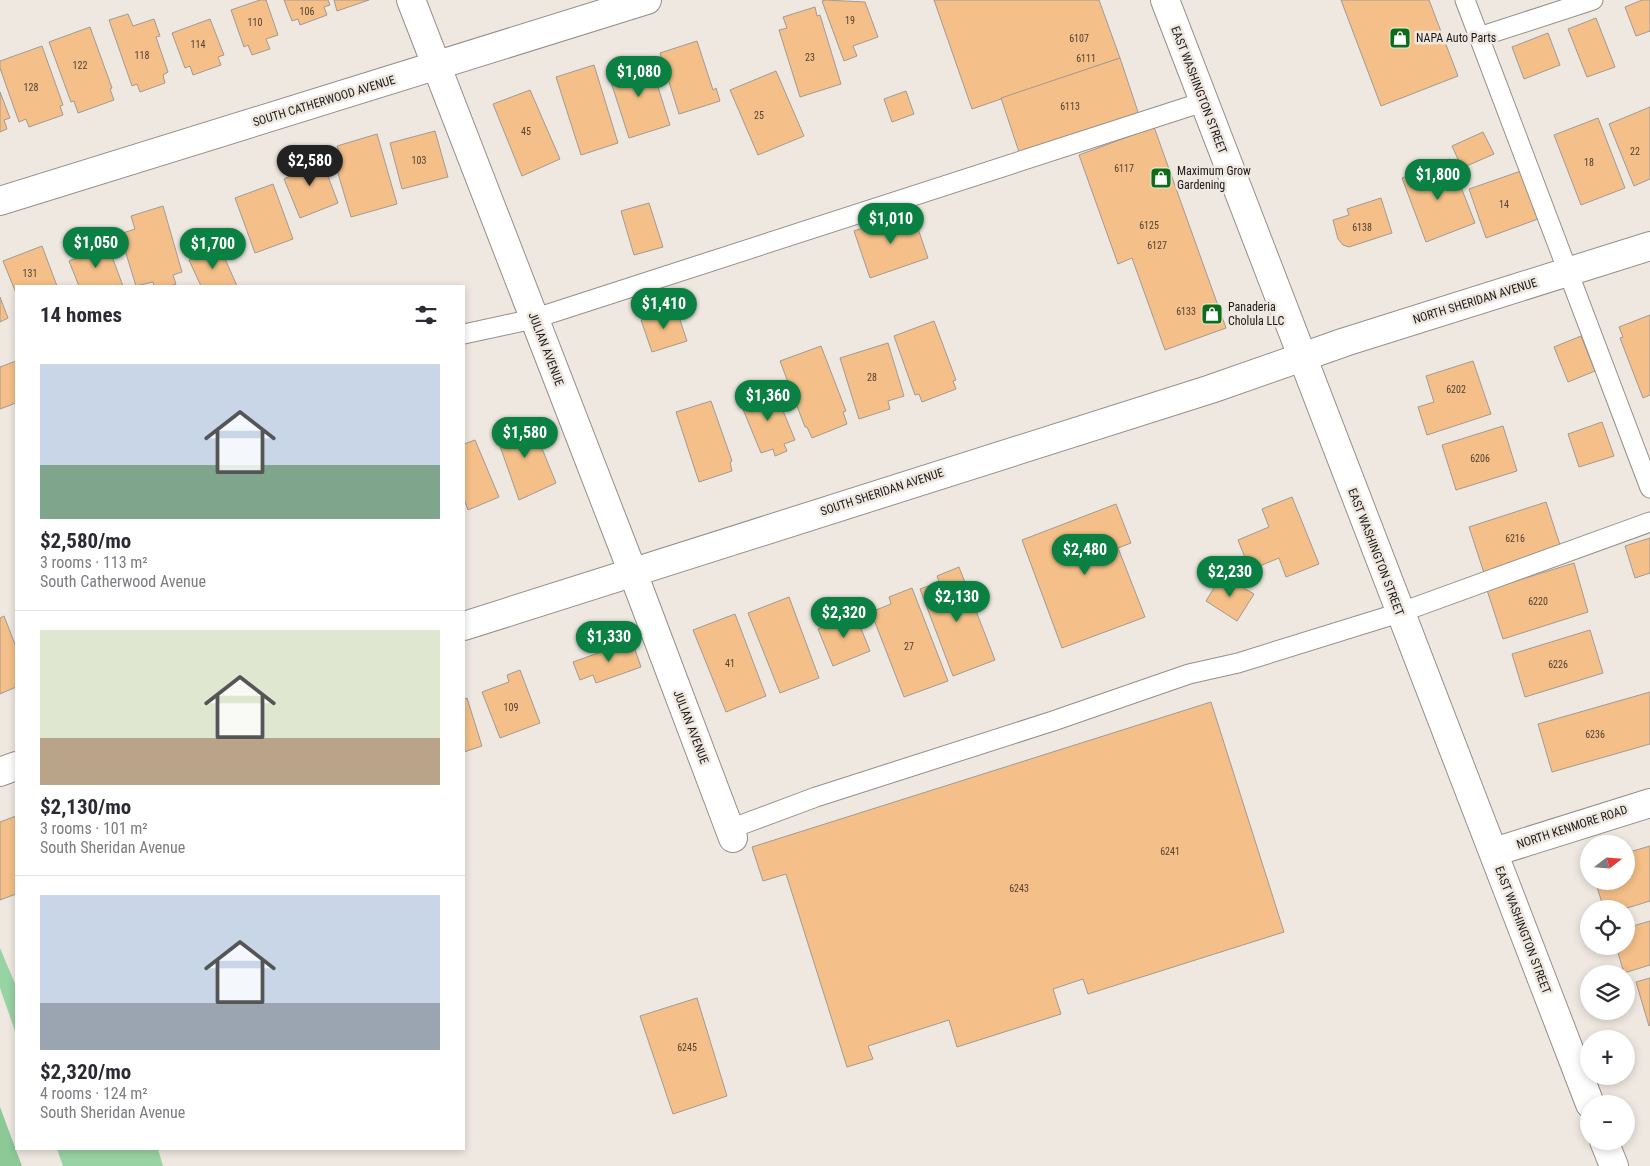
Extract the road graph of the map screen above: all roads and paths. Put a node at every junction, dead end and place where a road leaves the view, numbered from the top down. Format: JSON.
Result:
{"nodes":[{"id":1,"x":411,"y":0,"type":"edge"},
{"id":2,"x":647,"y":0,"type":"edge"},
{"id":3,"x":1165,"y":0,"type":"edge"},
{"id":4,"x":1465,"y":0,"type":"edge"},
{"id":5,"x":1593,"y":0,"type":"edge"},
{"id":6,"x":1479,"y":36,"type":"junction"},
{"id":7,"x":436,"y":67,"type":"junction"},
{"id":8,"x":1203,"y":102,"type":"junction"},
{"id":9,"x":0,"y":201,"type":"edge"},
{"id":10,"x":1650,"y":246,"type":"edge"},
{"id":11,"x":1566,"y":272,"type":"junction"},
{"id":12,"x":534,"y":318,"type":"junction"},
{"id":13,"x":465,"y":334,"type":"edge"},
{"id":14,"x":1301,"y":358,"type":"junction"},
{"id":15,"x":1650,"y":488,"type":"edge"},
{"id":16,"x":1650,"y":522,"type":"edge"},
{"id":17,"x":633,"y":572,"type":"junction"},
{"id":18,"x":1399,"y":613,"type":"junction"},
{"id":19,"x":465,"y":626,"type":"edge"},
{"id":20,"x":15,"y":766,"type":"edge"},
{"id":21,"x":0,"y":772,"type":"edge"},
{"id":22,"x":1650,"y":803,"type":"edge"},
{"id":23,"x":732,"y":834,"type":"joint"},
{"id":24,"x":1494,"y":852,"type":"junction"},
{"id":25,"x":1587,"y":1095,"type":"edge"},
{"id":26,"x":1608,"y":1150,"type":"edge"},
{"id":27,"x":1614,"y":1166,"type":"edge"}],
"edges":[{"from":1,"to":7,"type":"street","name":"JULIAN AVENUE"},
{"from":2,"to":7,"type":"street","name":"SOUTH CATHERWOOD AVENUE"},
{"from":3,"to":8,"type":"street","name":"EAST WASHINGTON STREET"},
{"from":4,"to":6,"type":"lane"},
{"from":5,"to":6,"type":"lane"},
{"from":6,"to":11,"type":"lane"},
{"from":7,"to":9,"type":"street","name":"SOUTH CATHERWOOD AVENUE"},
{"from":7,"to":12,"type":"street","name":"JULIAN AVENUE"},
{"from":8,"to":12,"type":"lane"},
{"from":8,"to":14,"type":"street","name":"EAST WASHINGTON STREET"},
{"from":10,"to":11,"type":"street","name":"NORTH SHERIDAN AVENUE"},
{"from":11,"to":14,"type":"street","name":"NORTH SHERIDAN AVENUE"},
{"from":11,"to":15,"type":"lane"},
{"from":12,"to":13,"type":"lane"},
{"from":12,"to":17,"type":"street","name":"JULIAN AVENUE"},
{"from":14,"to":17,"type":"street","name":"SOUTH SHERIDAN AVENUE"},
{"from":14,"to":18,"type":"street","name":"EAST WASHINGTON STREET"},
{"from":16,"to":18,"type":"lane"},
{"from":17,"to":19,"type":"street","name":"SOUTH SHERIDAN AVENUE"},
{"from":17,"to":23,"type":"street","name":"JULIAN AVENUE"},
{"from":18,"to":23,"type":"lane"},
{"from":18,"to":24,"type":"street","name":"EAST WASHINGTON STREET"},
{"from":20,"to":21,"type":"street"},
{"from":22,"to":24,"type":"street","name":"NORTH KENMORE ROAD"},
{"from":24,"to":25,"type":"street","name":"EAST WASHINGTON STREET"},
{"from":26,"to":27,"type":"street"}]}
